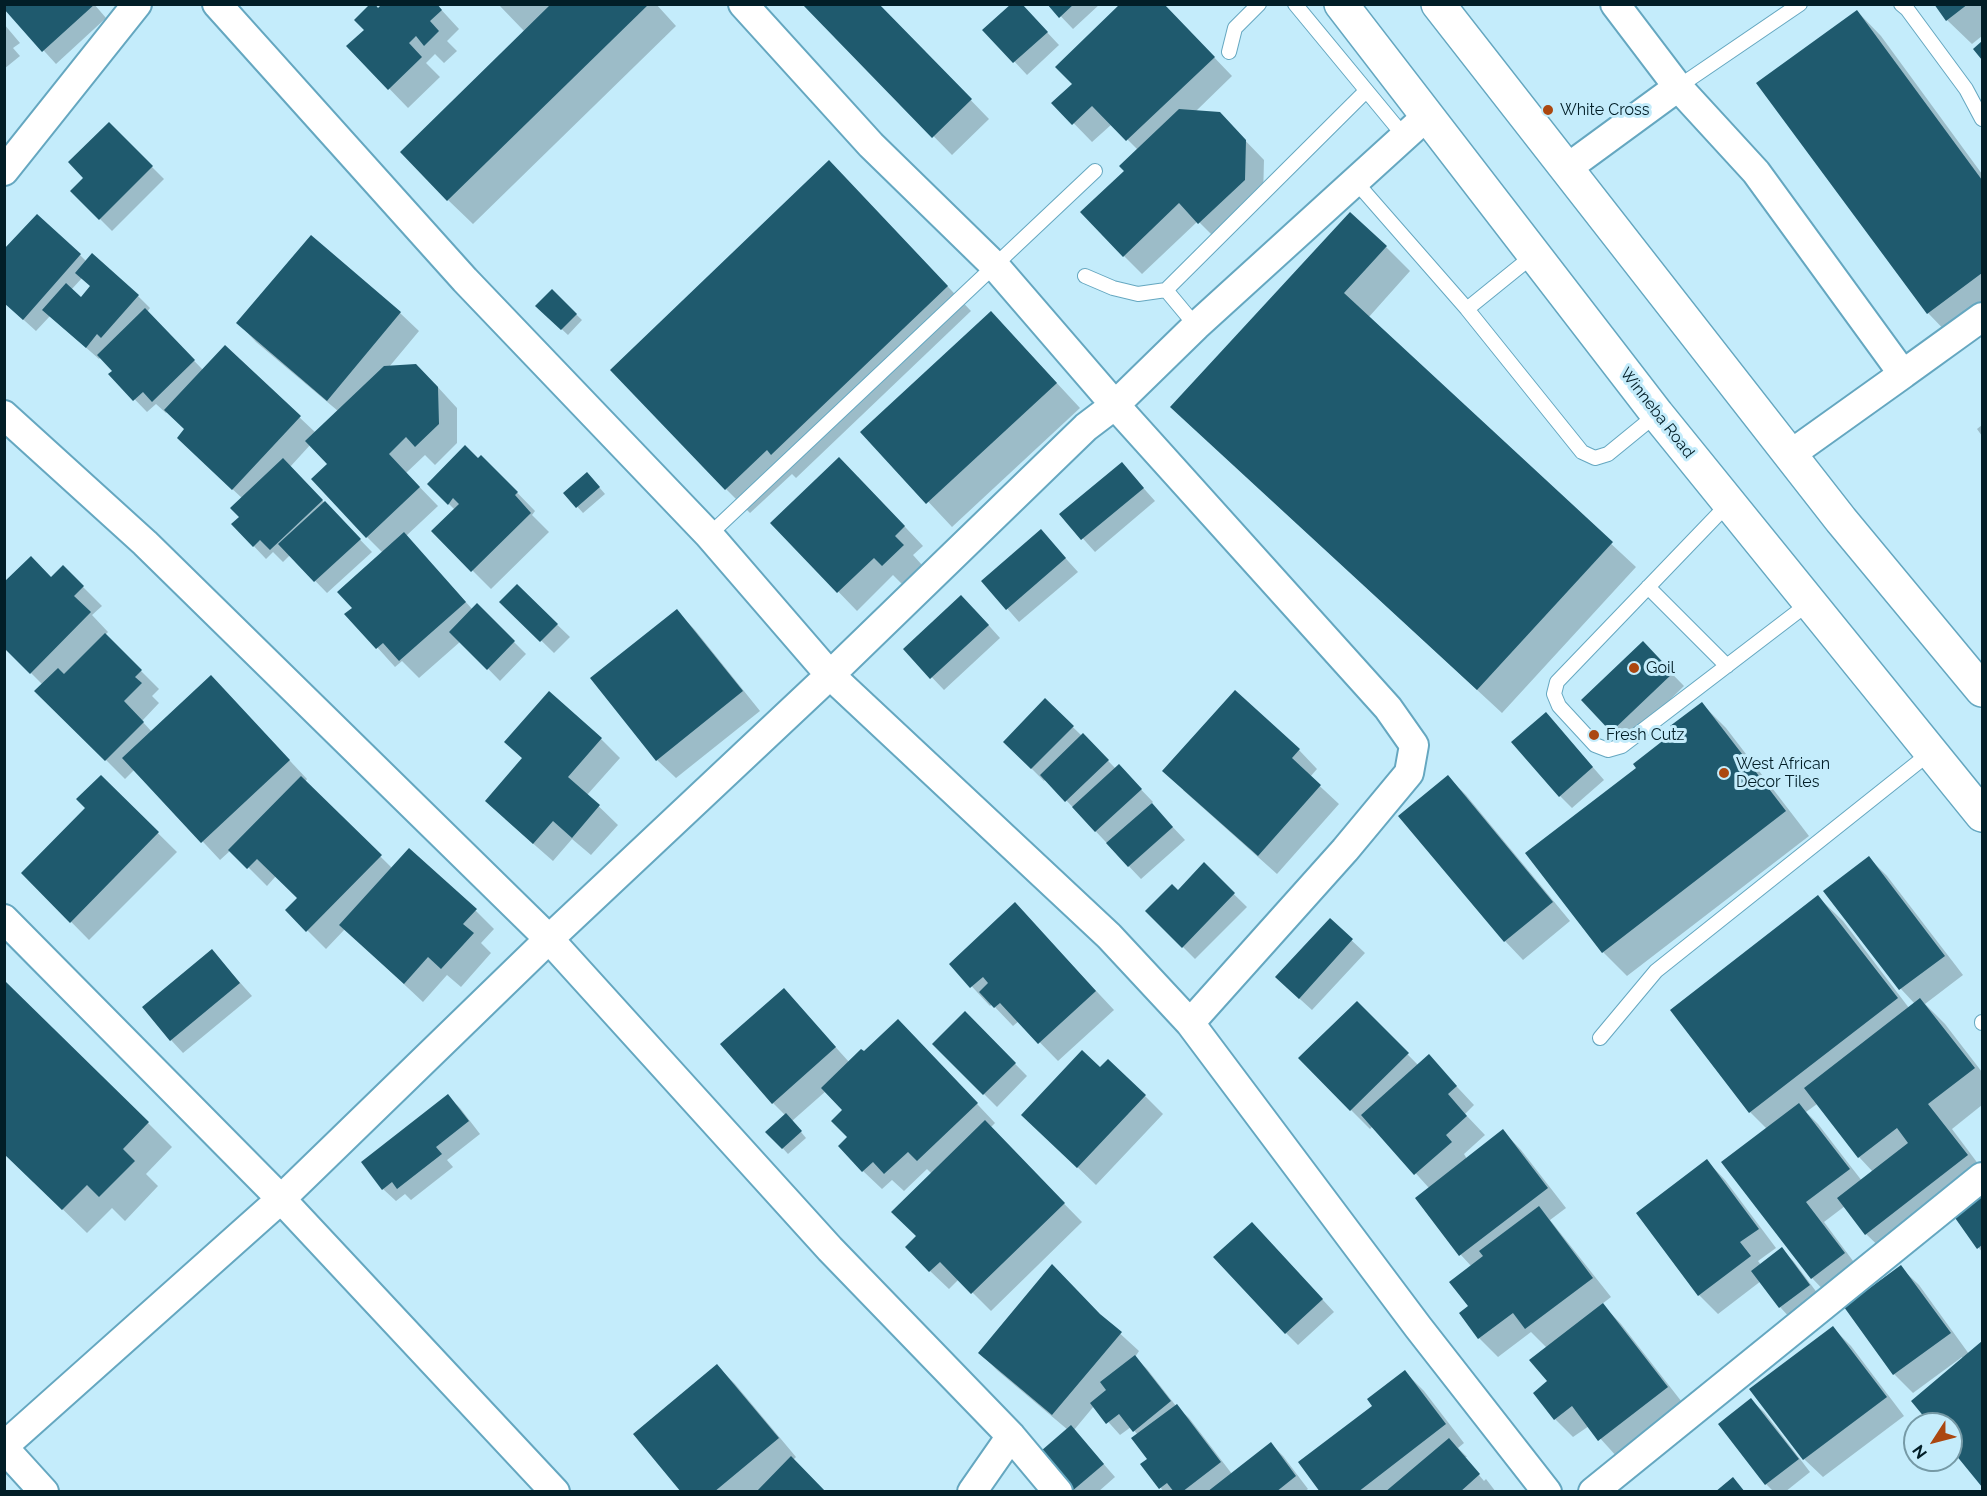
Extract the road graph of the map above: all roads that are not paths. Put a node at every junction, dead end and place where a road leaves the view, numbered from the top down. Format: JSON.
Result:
{"nodes":[{"id":1,"x":137,"y":4,"type":"edge"},
{"id":2,"x":217,"y":4,"type":"edge"},
{"id":3,"x":743,"y":4,"type":"edge"},
{"id":4,"x":1259,"y":4,"type":"edge"},
{"id":5,"x":1295,"y":4,"type":"edge"},
{"id":6,"x":1341,"y":4,"type":"edge"},
{"id":7,"x":1438,"y":4,"type":"edge"},
{"id":8,"x":1615,"y":4,"type":"edge"},
{"id":9,"x":1800,"y":4,"type":"edge"},
{"id":10,"x":1901,"y":4,"type":"edge"},
{"id":11,"x":1229,"y":52,"type":"dead end"},
{"id":12,"x":1678,"y":87,"type":"junction"},
{"id":13,"x":1366,"y":91,"type":"junction"},
{"id":14,"x":1983,"y":119,"type":"edge"},
{"id":15,"x":1415,"y":126,"type":"junction"},
{"id":16,"x":1566,"y":169,"type":"junction"},
{"id":17,"x":4,"y":171,"type":"edge"},
{"id":18,"x":1095,"y":171,"type":"dead end"},
{"id":19,"x":1355,"y":181,"type":"junction"},
{"id":20,"x":1535,"y":255,"type":"junction"},
{"id":21,"x":995,"y":266,"type":"junction"},
{"id":22,"x":1084,"y":276,"type":"dead end"},
{"id":23,"x":1166,"y":290,"type":"junction"},
{"id":24,"x":1467,"y":309,"type":"junction"},
{"id":25,"x":1983,"y":317,"type":"edge"},
{"id":26,"x":1196,"y":326,"type":"junction"},
{"id":27,"x":1903,"y":374,"type":"junction"},
{"id":28,"x":1114,"y":405,"type":"junction"},
{"id":29,"x":1657,"y":414,"type":"junction"},
{"id":30,"x":4,"y":415,"type":"edge"},
{"id":31,"x":1791,"y":454,"type":"junction"},
{"id":32,"x":1729,"y":503,"type":"junction"},
{"id":33,"x":710,"y":535,"type":"junction"},
{"id":34,"x":1648,"y":587,"type":"junction"},
{"id":35,"x":1809,"y":603,"type":"junction"},
{"id":36,"x":1727,"y":666,"type":"junction"},
{"id":37,"x":830,"y":675,"type":"junction"},
{"id":38,"x":1983,"y":690,"type":"edge"},
{"id":39,"x":1931,"y":752,"type":"junction"},
{"id":40,"x":1983,"y":815,"type":"edge"},
{"id":41,"x":4,"y":919,"type":"edge"},
{"id":42,"x":549,"y":939,"type":"junction"},
{"id":43,"x":1190,"y":1023,"type":"junction"},
{"id":44,"x":1600,"y":1038,"type":"dead end"},
{"id":45,"x":1983,"y":1177,"type":"edge"},
{"id":46,"x":281,"y":1199,"type":"junction"},
{"id":47,"x":1011,"y":1436,"type":"junction"},
{"id":48,"x":4,"y":1447,"type":"edge"},
{"id":49,"x":44,"y":1491,"type":"edge"},
{"id":50,"x":555,"y":1491,"type":"edge"},
{"id":51,"x":972,"y":1491,"type":"edge"},
{"id":52,"x":1058,"y":1491,"type":"edge"},
{"id":53,"x":1547,"y":1491,"type":"edge"},
{"id":54,"x":1593,"y":1491,"type":"edge"}],
"edges":[{"from":1,"to":17,"type":"street"},
{"from":2,"to":33,"type":"street"},
{"from":3,"to":21,"type":"street"},
{"from":4,"to":11,"type":"lane"},
{"from":5,"to":13,"type":"lane"},
{"from":6,"to":15,"type":"highway","name":"Winneba Road"},
{"from":7,"to":16,"type":"highway"},
{"from":8,"to":12,"type":"street"},
{"from":9,"to":12,"type":"lane"},
{"from":10,"to":14,"type":"lane"},
{"from":12,"to":16,"type":"street"},
{"from":12,"to":27,"type":"street"},
{"from":13,"to":15,"type":"lane"},
{"from":13,"to":23,"type":"lane"},
{"from":15,"to":19,"type":"street"},
{"from":15,"to":20,"type":"highway","name":"Winneba Road"},
{"from":16,"to":31,"type":"highway"},
{"from":18,"to":21,"type":"lane"},
{"from":19,"to":24,"type":"lane"},
{"from":19,"to":26,"type":"street"},
{"from":20,"to":24,"type":"lane"},
{"from":20,"to":29,"type":"highway","name":"Winneba Road"},
{"from":21,"to":28,"type":"street"},
{"from":21,"to":33,"type":"lane"},
{"from":22,"to":23,"type":"lane"},
{"from":23,"to":26,"type":"lane"},
{"from":24,"to":29,"type":"lane"},
{"from":25,"to":27,"type":"street"},
{"from":26,"to":28,"type":"street"},
{"from":27,"to":31,"type":"street"},
{"from":28,"to":37,"type":"street"},
{"from":28,"to":43,"type":"street"},
{"from":29,"to":32,"type":"highway","name":"Winneba Road"},
{"from":30,"to":42,"type":"street"},
{"from":31,"to":38,"type":"highway"},
{"from":32,"to":34,"type":"lane"},
{"from":32,"to":35,"type":"highway","name":"Winneba Road"},
{"from":33,"to":37,"type":"street"},
{"from":34,"to":36,"type":"lane"},
{"from":34,"to":36,"type":"lane"},
{"from":35,"to":36,"type":"lane"},
{"from":35,"to":39,"type":"highway","name":"Winneba Road"},
{"from":37,"to":42,"type":"street"},
{"from":37,"to":43,"type":"street"},
{"from":39,"to":40,"type":"highway","name":"Winneba Road"},
{"from":39,"to":44,"type":"lane"},
{"from":41,"to":46,"type":"street"},
{"from":42,"to":46,"type":"street"},
{"from":42,"to":47,"type":"street"},
{"from":43,"to":53,"type":"street"},
{"from":45,"to":54,"type":"street"},
{"from":46,"to":48,"type":"street"},
{"from":46,"to":50,"type":"street"},
{"from":47,"to":51,"type":"street"},
{"from":47,"to":52,"type":"street"},
{"from":48,"to":49,"type":"street"}]}
